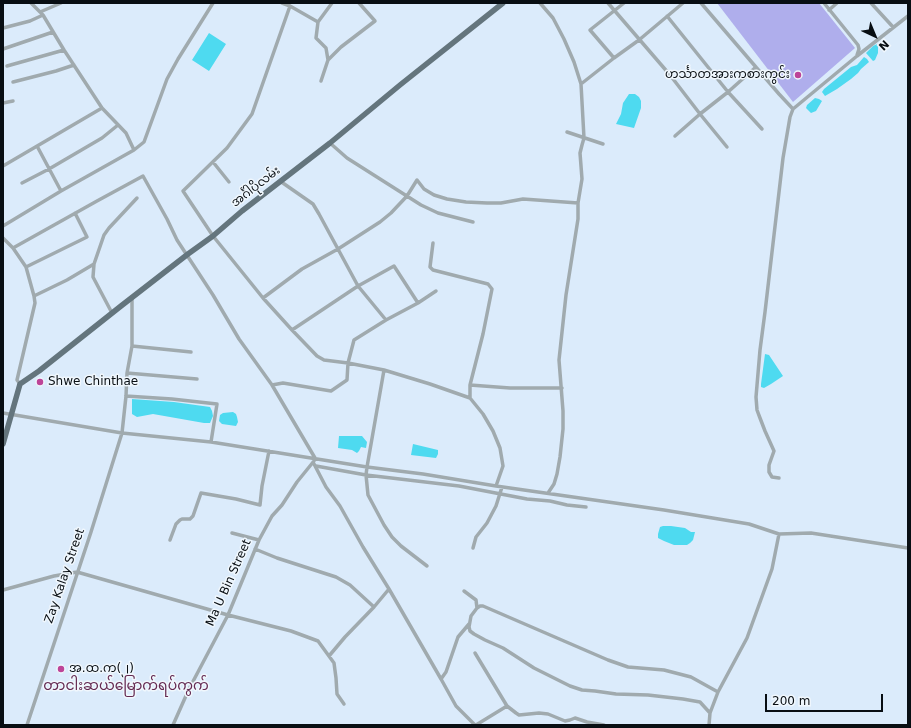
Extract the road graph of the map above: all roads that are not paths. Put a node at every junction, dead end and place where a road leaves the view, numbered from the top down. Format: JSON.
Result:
{"nodes":[{"id":1,"x":31,"y":3,"type":"edge"},
{"id":2,"x":61,"y":3,"type":"edge"},
{"id":3,"x":213,"y":3,"type":"edge"},
{"id":4,"x":282,"y":3,"type":"edge"},
{"id":5,"x":332,"y":3,"type":"edge"},
{"id":6,"x":360,"y":3,"type":"edge"},
{"id":7,"x":503,"y":3,"type":"edge"},
{"id":8,"x":540,"y":3,"type":"edge"},
{"id":9,"x":608,"y":3,"type":"edge"},
{"id":10,"x":624,"y":3,"type":"edge"},
{"id":11,"x":683,"y":3,"type":"edge"},
{"id":12,"x":700,"y":3,"type":"edge"},
{"id":13,"x":824,"y":3,"type":"edge"},
{"id":14,"x":838,"y":3,"type":"edge"},
{"id":15,"x":871,"y":3,"type":"edge"},
{"id":16,"x":290,"y":6,"type":"junction"},
{"id":17,"x":829,"y":10,"type":"junction"},
{"id":18,"x":615,"y":11,"type":"junction"},
{"id":19,"x":41,"y":14,"type":"junction"},
{"id":20,"x":667,"y":16,"type":"junction"},
{"id":21,"x":908,"y":16,"type":"edge"},
{"id":22,"x":318,"y":22,"type":"junction"},
{"id":23,"x":3,"y":28,"type":"edge"},
{"id":24,"x":893,"y":28,"type":"junction"},
{"id":25,"x":53,"y":32,"type":"junction"},
{"id":26,"x":640,"y":40,"type":"junction"},
{"id":27,"x":3,"y":49,"type":"edge"},
{"id":28,"x":64,"y":50,"type":"junction"},
{"id":29,"x":857,"y":56,"type":"junction"},
{"id":30,"x":614,"y":58,"type":"junction"},
{"id":31,"x":328,"y":60,"type":"junction"},
{"id":32,"x":74,"y":64,"type":"junction"},
{"id":33,"x":7,"y":66,"type":"dead end"},
{"id":34,"x":756,"y":67,"type":"junction"},
{"id":35,"x":320,"y":81,"type":"dead end"},
{"id":36,"x":13,"y":82,"type":"dead end"},
{"id":37,"x":581,"y":84,"type":"junction"},
{"id":38,"x":728,"y":92,"type":"junction"},
{"id":39,"x":13,"y":101,"type":"dead end"},
{"id":40,"x":3,"y":103,"type":"edge"},
{"id":41,"x":102,"y":108,"type":"junction"},
{"id":42,"x":793,"y":109,"type":"junction"},
{"id":43,"x":700,"y":114,"type":"junction"},
{"id":44,"x":118,"y":125,"type":"junction"},
{"id":45,"x":762,"y":129,"type":"dead end"},
{"id":46,"x":567,"y":132,"type":"dead end"},
{"id":47,"x":675,"y":136,"type":"dead end"},
{"id":48,"x":584,"y":138,"type":"junction"},
{"id":49,"x":330,"y":143,"type":"junction"},
{"id":50,"x":603,"y":144,"type":"dead end"},
{"id":51,"x":37,"y":146,"type":"junction"},
{"id":52,"x":727,"y":147,"type":"dead end"},
{"id":53,"x":134,"y":150,"type":"junction"},
{"id":54,"x":213,"y":162,"type":"junction"},
{"id":55,"x":3,"y":166,"type":"edge"},
{"id":56,"x":49,"y":169,"type":"junction"},
{"id":57,"x":280,"y":181,"type":"junction"},
{"id":58,"x":229,"y":182,"type":"dead end"},
{"id":59,"x":22,"y":183,"type":"dead end"},
{"id":60,"x":61,"y":191,"type":"junction"},
{"id":61,"x":407,"y":196,"type":"junction"},
{"id":62,"x":137,"y":198,"type":"dead end"},
{"id":63,"x":578,"y":203,"type":"junction"},
{"id":64,"x":75,"y":213,"type":"junction"},
{"id":65,"x":473,"y":222,"type":"dead end"},
{"id":66,"x":3,"y":226,"type":"edge"},
{"id":67,"x":213,"y":236,"type":"junction"},
{"id":68,"x":3,"y":238,"type":"edge"},
{"id":69,"x":433,"y":243,"type":"dead end"},
{"id":70,"x":13,"y":248,"type":"junction"},
{"id":71,"x":338,"y":249,"type":"junction"},
{"id":72,"x":188,"y":254,"type":"junction"},
{"id":73,"x":94,"y":264,"type":"junction"},
{"id":74,"x":26,"y":267,"type":"junction"},
{"id":75,"x":358,"y":286,"type":"junction"},
{"id":76,"x":436,"y":291,"type":"dead end"},
{"id":77,"x":34,"y":296,"type":"junction"},
{"id":78,"x":132,"y":297,"type":"junction"},
{"id":79,"x":263,"y":298,"type":"junction"},
{"id":80,"x":418,"y":303,"type":"junction"},
{"id":81,"x":112,"y":313,"type":"junction"},
{"id":82,"x":386,"y":320,"type":"junction"},
{"id":83,"x":292,"y":330,"type":"junction"},
{"id":84,"x":132,"y":346,"type":"junction"},
{"id":85,"x":191,"y":352,"type":"dead end"},
{"id":86,"x":348,"y":363,"type":"junction"},
{"id":87,"x":384,"y":370,"type":"junction"},
{"id":88,"x":127,"y":372,"type":"junction"},
{"id":89,"x":197,"y":379,"type":"dead end"},
{"id":90,"x":20,"y":384,"type":"junction"},
{"id":91,"x":272,"y":385,"type":"junction"},
{"id":92,"x":470,"y":385,"type":"junction"},
{"id":93,"x":562,"y":388,"type":"junction"},
{"id":94,"x":126,"y":396,"type":"junction"},
{"id":95,"x":470,"y":398,"type":"junction"},
{"id":96,"x":3,"y":413,"type":"edge"},
{"id":97,"x":12,"y":414,"type":"junction"},
{"id":98,"x":122,"y":433,"type":"junction"},
{"id":99,"x":210,"y":442,"type":"junction"},
{"id":100,"x":3,"y":444,"type":"edge"},
{"id":101,"x":269,"y":451,"type":"junction"},
{"id":102,"x":315,"y":459,"type":"junction"},
{"id":103,"x":316,"y":466,"type":"junction"},
{"id":104,"x":367,"y":467,"type":"junction"},
{"id":105,"x":366,"y":475,"type":"junction"},
{"id":106,"x":779,"y":478,"type":"dead end"},
{"id":107,"x":496,"y":486,"type":"junction"},
{"id":108,"x":502,"y":487,"type":"junction"},
{"id":109,"x":548,"y":493,"type":"junction"},
{"id":110,"x":499,"y":494,"type":"junction"},
{"id":111,"x":586,"y":507,"type":"dead end"},
{"id":112,"x":232,"y":533,"type":"dead end"},
{"id":113,"x":779,"y":534,"type":"junction"},
{"id":114,"x":170,"y":540,"type":"dead end"},
{"id":115,"x":259,"y":540,"type":"junction"},
{"id":116,"x":473,"y":548,"type":"dead end"},
{"id":117,"x":908,"y":548,"type":"edge"},
{"id":118,"x":255,"y":549,"type":"junction"},
{"id":119,"x":427,"y":566,"type":"dead end"},
{"id":120,"x":77,"y":572,"type":"junction"},
{"id":121,"x":388,"y":589,"type":"junction"},
{"id":122,"x":3,"y":590,"type":"edge"},
{"id":123,"x":464,"y":591,"type":"dead end"},
{"id":124,"x":374,"y":607,"type":"junction"},
{"id":125,"x":477,"y":608,"type":"junction"},
{"id":126,"x":228,"y":615,"type":"junction"},
{"id":127,"x":469,"y":624,"type":"junction"},
{"id":128,"x":474,"y":653,"type":"dead end"},
{"id":129,"x":329,"y":656,"type":"junction"},
{"id":130,"x":441,"y":679,"type":"junction"},
{"id":131,"x":718,"y":692,"type":"junction"},
{"id":132,"x":344,"y":704,"type":"dead end"},
{"id":133,"x":507,"y":706,"type":"junction"},
{"id":134,"x":710,"y":713,"type":"junction"},
{"id":135,"x":27,"y":725,"type":"edge"},
{"id":136,"x":174,"y":725,"type":"edge"},
{"id":137,"x":476,"y":725,"type":"edge"},
{"id":138,"x":604,"y":725,"type":"edge"},
{"id":139,"x":709,"y":725,"type":"edge"}],
"edges":[{"from":1,"to":19,"type":"street"},
{"from":2,"to":19,"type":"street"},
{"from":3,"to":53,"type":"street"},
{"from":4,"to":16,"type":"street"},
{"from":5,"to":22,"type":"street"},
{"from":6,"to":31,"type":"street"},
{"from":7,"to":49,"type":"main road","name":"အင်္ဂါပိုလမ်း"},
{"from":8,"to":37,"type":"street"},
{"from":9,"to":18,"type":"street"},
{"from":10,"to":18,"type":"street"},
{"from":11,"to":20,"type":"street"},
{"from":12,"to":34,"type":"street"},
{"from":13,"to":17,"type":"street"},
{"from":14,"to":17,"type":"street"},
{"from":15,"to":24,"type":"street"},
{"from":16,"to":22,"type":"street"},
{"from":16,"to":54,"type":"street"},
{"from":17,"to":29,"type":"street"},
{"from":18,"to":26,"type":"street"},
{"from":18,"to":30,"type":"street"},
{"from":19,"to":23,"type":"street"},
{"from":19,"to":25,"type":"street"},
{"from":20,"to":26,"type":"street"},
{"from":20,"to":38,"type":"street"},
{"from":21,"to":24,"type":"street"},
{"from":22,"to":31,"type":"street"},
{"from":24,"to":29,"type":"street"},
{"from":25,"to":27,"type":"street"},
{"from":25,"to":28,"type":"street"},
{"from":26,"to":30,"type":"street"},
{"from":26,"to":43,"type":"street"},
{"from":28,"to":32,"type":"street"},
{"from":28,"to":33,"type":"street"},
{"from":29,"to":42,"type":"street"},
{"from":30,"to":37,"type":"street"},
{"from":31,"to":35,"type":"street"},
{"from":32,"to":36,"type":"street"},
{"from":32,"to":41,"type":"street"},
{"from":34,"to":38,"type":"street"},
{"from":34,"to":42,"type":"street"},
{"from":37,"to":48,"type":"street"},
{"from":38,"to":43,"type":"street"},
{"from":38,"to":45,"type":"street"},
{"from":39,"to":40,"type":"street"},
{"from":41,"to":44,"type":"street"},
{"from":41,"to":51,"type":"street"},
{"from":42,"to":106,"type":"street"},
{"from":43,"to":47,"type":"street"},
{"from":43,"to":52,"type":"street"},
{"from":44,"to":53,"type":"street"},
{"from":44,"to":56,"type":"street"},
{"from":46,"to":48,"type":"street"},
{"from":48,"to":50,"type":"street"},
{"from":48,"to":63,"type":"street"},
{"from":49,"to":57,"type":"main road","name":"အင်္ဂါပိုလမ်း"},
{"from":49,"to":61,"type":"street"},
{"from":51,"to":55,"type":"street"},
{"from":51,"to":56,"type":"street"},
{"from":53,"to":60,"type":"street"},
{"from":54,"to":58,"type":"street"},
{"from":54,"to":67,"type":"street"},
{"from":56,"to":59,"type":"street"},
{"from":56,"to":60,"type":"street"},
{"from":57,"to":67,"type":"main road","name":"အင်္ဂါပိုလမ်း"},
{"from":57,"to":71,"type":"street"},
{"from":60,"to":66,"type":"street"},
{"from":61,"to":63,"type":"street"},
{"from":61,"to":65,"type":"street"},
{"from":61,"to":71,"type":"street"},
{"from":62,"to":73,"type":"street"},
{"from":63,"to":93,"type":"street"},
{"from":64,"to":70,"type":"street"},
{"from":64,"to":72,"type":"street"},
{"from":64,"to":74,"type":"street"},
{"from":67,"to":72,"type":"main road","name":"အင်္ဂါပိုလမ်း"},
{"from":67,"to":79,"type":"street"},
{"from":68,"to":70,"type":"street"},
{"from":69,"to":92,"type":"street"},
{"from":70,"to":74,"type":"street"},
{"from":71,"to":75,"type":"street"},
{"from":71,"to":79,"type":"street"},
{"from":72,"to":78,"type":"main road","name":"အင်္ဂါပိုလမ်း"},
{"from":72,"to":91,"type":"street"},
{"from":73,"to":77,"type":"street"},
{"from":73,"to":81,"type":"street"},
{"from":74,"to":77,"type":"street"},
{"from":75,"to":80,"type":"street"},
{"from":75,"to":82,"type":"street"},
{"from":75,"to":83,"type":"street"},
{"from":76,"to":80,"type":"street"},
{"from":77,"to":90,"type":"street"},
{"from":78,"to":81,"type":"main road","name":"အင်္ဂါပိုလမ်း"},
{"from":78,"to":84,"type":"street","name":"Zay Kalay Street"},
{"from":79,"to":83,"type":"street"},
{"from":80,"to":82,"type":"street"},
{"from":81,"to":90,"type":"main road","name":"အင်္ဂါပိုလမ်း"},
{"from":82,"to":86,"type":"street"},
{"from":83,"to":86,"type":"street"},
{"from":84,"to":85,"type":"street"},
{"from":84,"to":88,"type":"street","name":"Zay Kalay Street"},
{"from":86,"to":87,"type":"street"},
{"from":86,"to":91,"type":"street"},
{"from":87,"to":95,"type":"street"},
{"from":87,"to":104,"type":"street"},
{"from":88,"to":89,"type":"street"},
{"from":88,"to":94,"type":"street","name":"Zay Kalay Street"},
{"from":90,"to":97,"type":"main road"},
{"from":91,"to":102,"type":"street"},
{"from":92,"to":93,"type":"street"},
{"from":92,"to":95,"type":"street"},
{"from":93,"to":109,"type":"street"},
{"from":94,"to":98,"type":"street","name":"Zay Kalay Street"},
{"from":94,"to":99,"type":"street"},
{"from":95,"to":107,"type":"street"},
{"from":96,"to":97,"type":"street"},
{"from":97,"to":98,"type":"street"},
{"from":97,"to":100,"type":"main road"},
{"from":98,"to":99,"type":"street"},
{"from":98,"to":120,"type":"street","name":"Zay Kalay Street"},
{"from":99,"to":101,"type":"street"},
{"from":101,"to":102,"type":"street"},
{"from":101,"to":114,"type":"street"},
{"from":102,"to":103,"type":"street"},
{"from":102,"to":104,"type":"street"},
{"from":102,"to":115,"type":"street","name":"Ma U Bin Street"},
{"from":103,"to":105,"type":"street"},
{"from":103,"to":121,"type":"street"},
{"from":104,"to":105,"type":"street"},
{"from":104,"to":107,"type":"street"},
{"from":105,"to":110,"type":"street"},
{"from":105,"to":119,"type":"street"},
{"from":107,"to":108,"type":"street"},
{"from":108,"to":109,"type":"street"},
{"from":108,"to":110,"type":"street"},
{"from":109,"to":113,"type":"street"},
{"from":110,"to":111,"type":"street"},
{"from":110,"to":116,"type":"street"},
{"from":112,"to":115,"type":"street"},
{"from":113,"to":117,"type":"street"},
{"from":113,"to":131,"type":"street"},
{"from":115,"to":118,"type":"street","name":"Ma U Bin Street"},
{"from":118,"to":124,"type":"street"},
{"from":118,"to":126,"type":"street","name":"Ma U Bin Street"},
{"from":120,"to":122,"type":"street"},
{"from":120,"to":126,"type":"street"},
{"from":120,"to":135,"type":"street","name":"Zay Kalay Street"},
{"from":121,"to":124,"type":"street"},
{"from":121,"to":130,"type":"street"},
{"from":123,"to":125,"type":"street"},
{"from":124,"to":129,"type":"street"},
{"from":125,"to":127,"type":"street"},
{"from":125,"to":131,"type":"street"},
{"from":126,"to":129,"type":"street"},
{"from":126,"to":136,"type":"street","name":"Ma U Bin Street"},
{"from":127,"to":130,"type":"street"},
{"from":127,"to":134,"type":"street"},
{"from":128,"to":133,"type":"street"},
{"from":129,"to":132,"type":"street"},
{"from":130,"to":137,"type":"street"},
{"from":131,"to":134,"type":"street"},
{"from":133,"to":137,"type":"street"},
{"from":133,"to":138,"type":"street"},
{"from":134,"to":139,"type":"street"}]}
